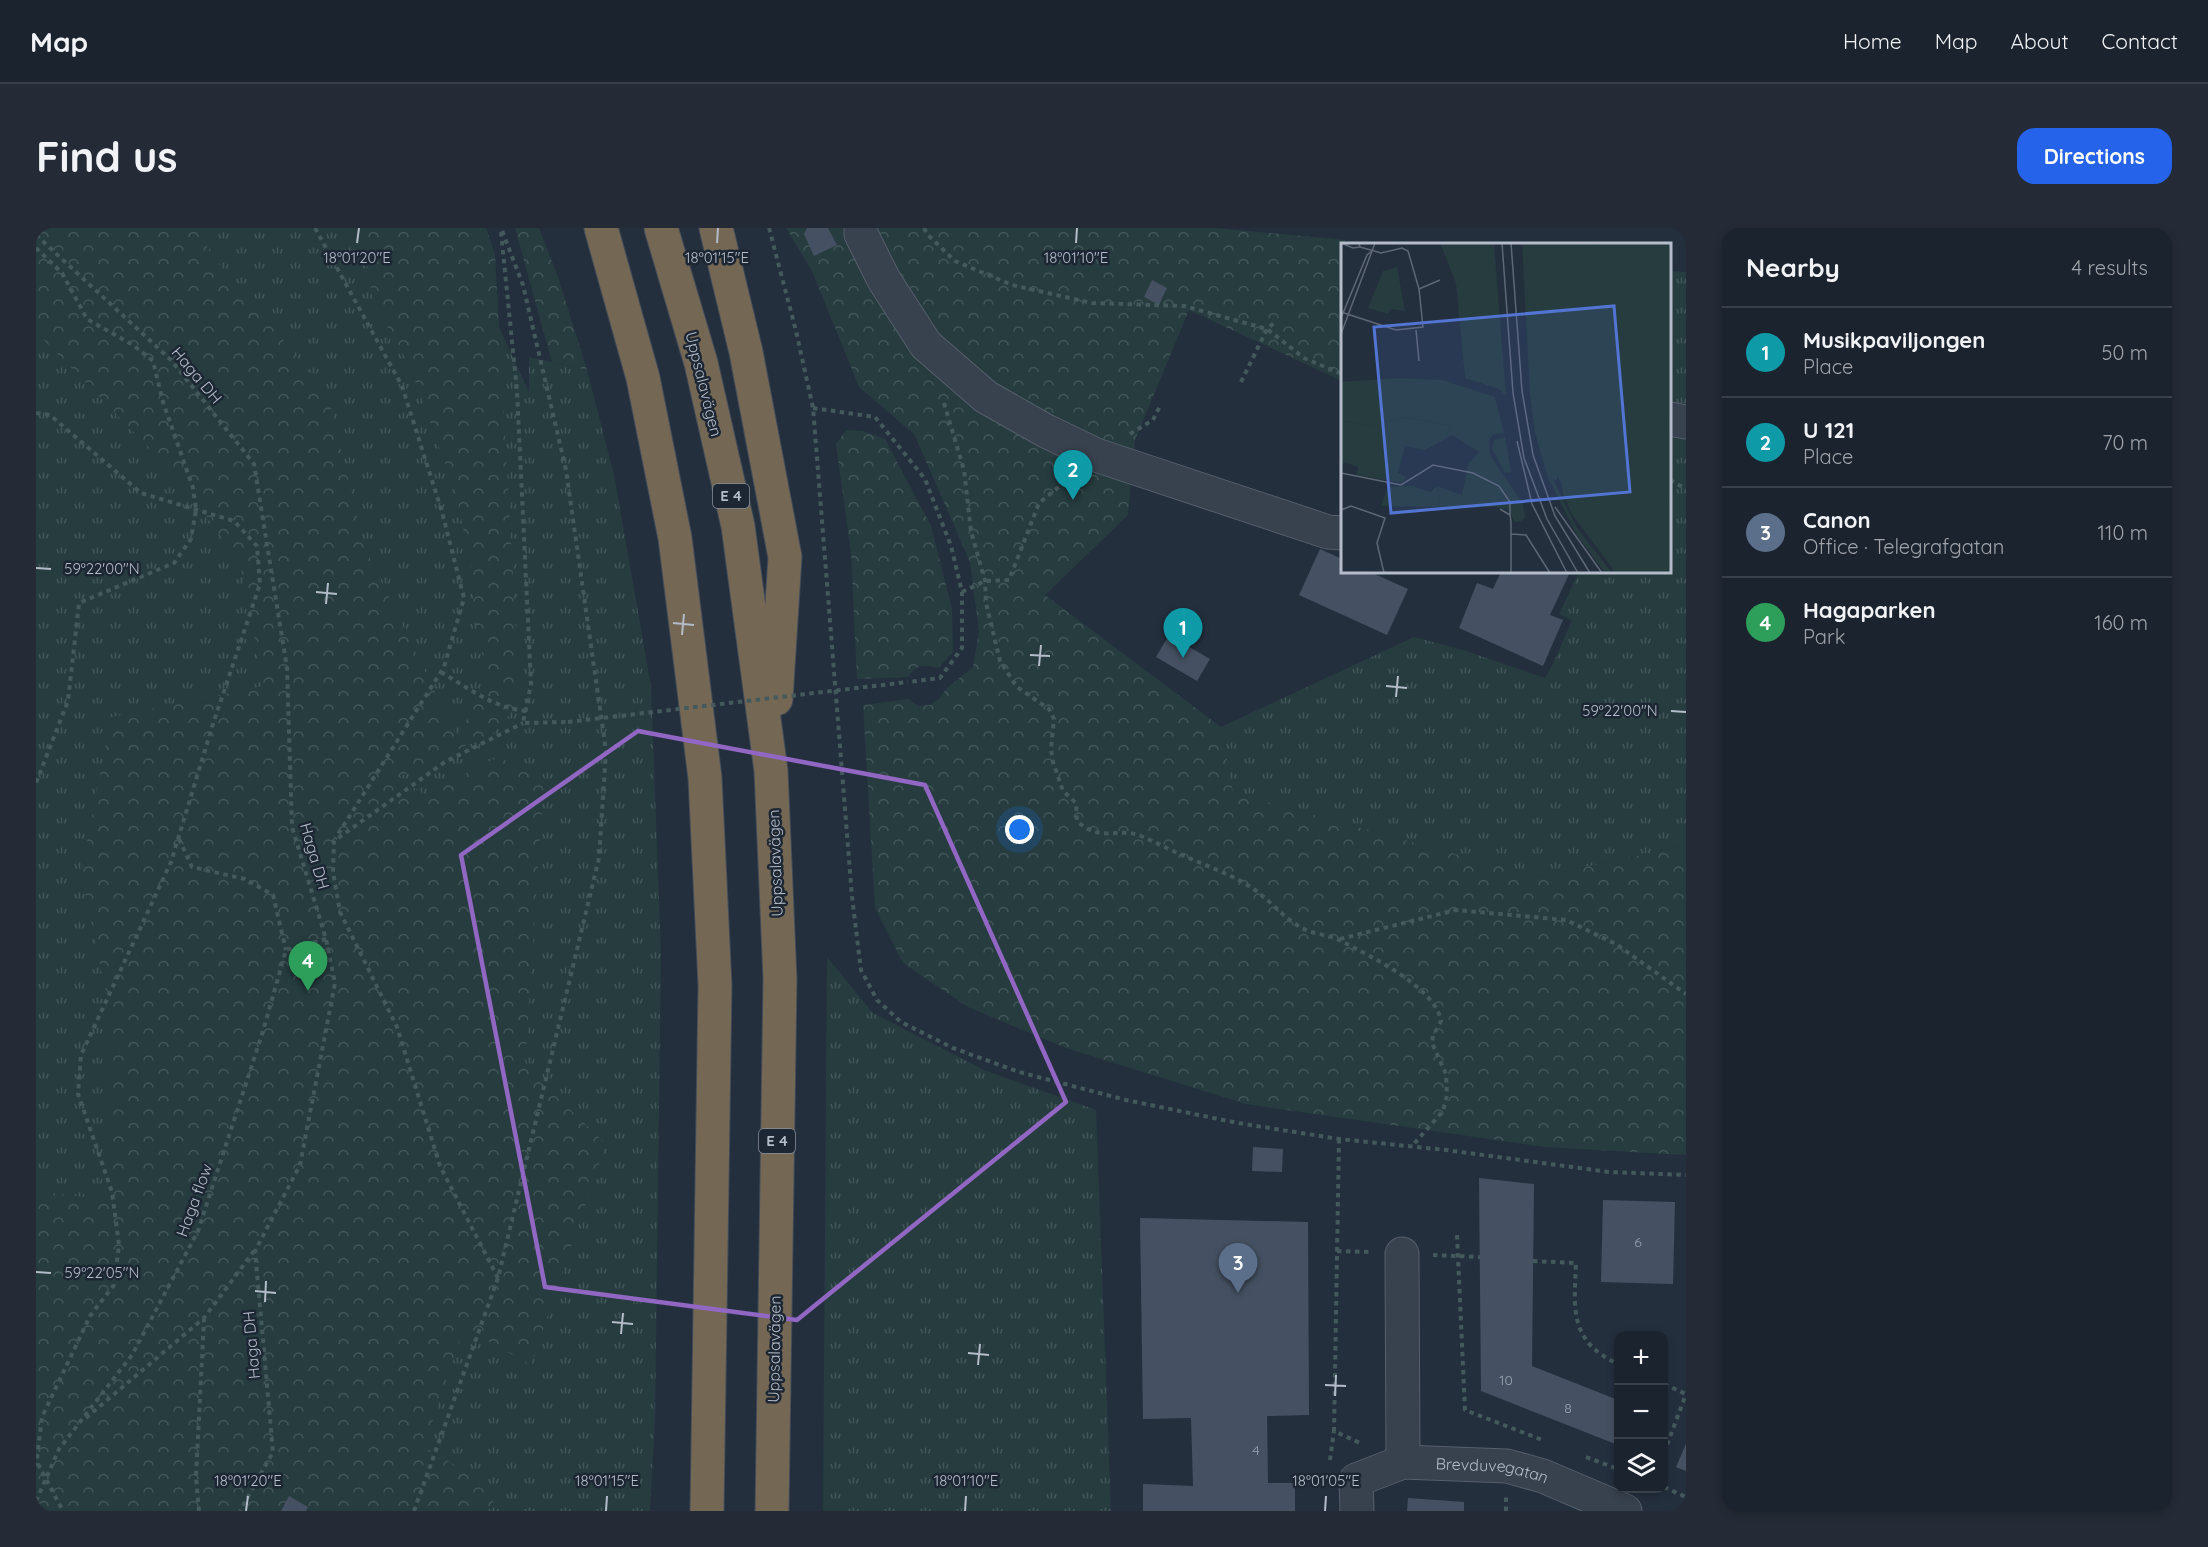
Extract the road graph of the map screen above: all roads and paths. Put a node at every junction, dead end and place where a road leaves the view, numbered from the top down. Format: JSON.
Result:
{"nodes":[{"id":1,"x":315,"y":228,"type":"edge"},
{"id":2,"x":501,"y":228,"type":"edge"},
{"id":3,"x":660,"y":228,"type":"edge"},
{"id":4,"x":716,"y":228,"type":"edge"},
{"id":5,"x":769,"y":228,"type":"edge"},
{"id":6,"x":861,"y":228,"type":"edge"},
{"id":7,"x":924,"y":228,"type":"edge"},
{"id":8,"x":36,"y":235,"type":"edge"},
{"id":9,"x":601,"y":236,"type":"edge"},
{"id":10,"x":36,"y":248,"type":"edge"},
{"id":11,"x":1275,"y":322,"type":"dead end"},
{"id":12,"x":1267,"y":329,"type":"junction"},
{"id":13,"x":1341,"y":374,"type":"edge"},
{"id":14,"x":1240,"y":382,"type":"dead end"},
{"id":15,"x":943,"y":402,"type":"dead end"},
{"id":16,"x":813,"y":408,"type":"junction"},
{"id":17,"x":36,"y":413,"type":"edge"},
{"id":18,"x":1671,"y":419,"type":"edge"},
{"id":19,"x":1686,"y":422,"type":"edge"},
{"id":20,"x":1096,"y":455,"type":"junction"},
{"id":21,"x":1671,"y":481,"type":"edge"},
{"id":22,"x":1686,"y":489,"type":"edge"},
{"id":23,"x":196,"y":510,"type":"junction"},
{"id":24,"x":1341,"y":532,"type":"edge"},
{"id":25,"x":985,"y":581,"type":"junction"},
{"id":26,"x":962,"y":592,"type":"junction"},
{"id":27,"x":441,"y":672,"type":"junction"},
{"id":28,"x":526,"y":711,"type":"junction"},
{"id":29,"x":523,"y":723,"type":"junction"},
{"id":30,"x":771,"y":771,"type":"junction"},
{"id":31,"x":36,"y":783,"type":"edge"},
{"id":32,"x":178,"y":838,"type":"junction"},
{"id":33,"x":334,"y":841,"type":"junction"},
{"id":34,"x":326,"y":939,"type":"junction"},
{"id":35,"x":1340,"y":939,"type":"junction"},
{"id":36,"x":286,"y":950,"type":"junction"},
{"id":37,"x":1686,"y":994,"type":"edge"},
{"id":38,"x":1339,"y":1139,"type":"junction"},
{"id":39,"x":1412,"y":1147,"type":"junction"},
{"id":40,"x":1686,"y":1175,"type":"edge"},
{"id":41,"x":1457,"y":1235,"type":"dead end"},
{"id":42,"x":255,"y":1251,"type":"junction"},
{"id":43,"x":1402,"y":1254,"type":"dead end"},
{"id":44,"x":1458,"y":1256,"type":"junction"},
{"id":45,"x":1480,"y":1257,"type":"dead end"},
{"id":46,"x":1533,"y":1261,"type":"dead end"},
{"id":47,"x":498,"y":1278,"type":"junction"},
{"id":48,"x":204,"y":1318,"type":"junction"},
{"id":49,"x":1614,"y":1361,"type":"edge"},
{"id":50,"x":1666,"y":1385,"type":"edge"},
{"id":51,"x":1686,"y":1394,"type":"edge"},
{"id":52,"x":78,"y":1424,"type":"junction"},
{"id":53,"x":1668,"y":1442,"type":"edge"},
{"id":54,"x":1553,"y":1444,"type":"dead end"},
{"id":55,"x":1586,"y":1457,"type":"dead end"},
{"id":56,"x":1403,"y":1462,"type":"junction"},
{"id":57,"x":37,"y":1465,"type":"edge"},
{"id":58,"x":1614,"y":1468,"type":"edge"},
{"id":59,"x":45,"y":1481,"type":"junction"},
{"id":60,"x":1668,"y":1489,"type":"edge"},
{"id":61,"x":1356,"y":1496,"type":"edge"},
{"id":62,"x":1686,"y":1497,"type":"edge"},
{"id":63,"x":36,"y":1501,"type":"edge"},
{"id":64,"x":63,"y":1511,"type":"edge"},
{"id":65,"x":199,"y":1511,"type":"edge"},
{"id":66,"x":240,"y":1511,"type":"edge"},
{"id":67,"x":414,"y":1511,"type":"edge"},
{"id":68,"x":707,"y":1511,"type":"edge"},
{"id":69,"x":772,"y":1511,"type":"edge"},
{"id":70,"x":1625,"y":1511,"type":"edge"}],
"edges":[{"from":1,"to":27,"type":"path"},
{"from":2,"to":28,"type":"path"},
{"from":2,"to":47,"type":"path"},
{"from":3,"to":30,"type":"highway","name":"Uppsalavägen","number":"E 4"},
{"from":4,"to":30,"type":"highway"},
{"from":5,"to":16,"type":"path"},
{"from":6,"to":20,"type":"street"},
{"from":7,"to":12,"type":"path"},
{"from":8,"to":34,"type":"path","name":"Haga DH"},
{"from":9,"to":68,"type":"highway"},
{"from":10,"to":23,"type":"path"},
{"from":11,"to":12,"type":"path"},
{"from":12,"to":13,"type":"path"},
{"from":12,"to":14,"type":"path"},
{"from":15,"to":25,"type":"path"},
{"from":16,"to":26,"type":"path"},
{"from":16,"to":38,"type":"path"},
{"from":17,"to":23,"type":"path"},
{"from":18,"to":19,"type":"street"},
{"from":20,"to":24,"type":"street"},
{"from":20,"to":25,"type":"path"},
{"from":21,"to":22,"type":"path"},
{"from":23,"to":31,"type":"path"},
{"from":23,"to":32,"type":"path"},
{"from":25,"to":26,"type":"path"},
{"from":25,"to":35,"type":"path"},
{"from":26,"to":29,"type":"path","bridge":true},
{"from":27,"to":28,"type":"path"},
{"from":27,"to":33,"type":"path"},
{"from":28,"to":29,"type":"path"},
{"from":29,"to":33,"type":"path"},
{"from":30,"to":69,"type":"highway","name":"Uppsalavägen","number":"E 4"},
{"from":32,"to":36,"type":"path"},
{"from":32,"to":57,"type":"path"},
{"from":33,"to":47,"type":"path"},
{"from":34,"to":36,"type":"path"},
{"from":34,"to":42,"type":"path","name":"Haga DH"},
{"from":35,"to":37,"type":"path"},
{"from":35,"to":39,"type":"path"},
{"from":36,"to":52,"type":"path","name":"Haga flow"},
{"from":38,"to":39,"type":"path"},
{"from":38,"to":56,"type":"path"},
{"from":39,"to":40,"type":"path"},
{"from":41,"to":44,"type":"path"},
{"from":42,"to":48,"type":"path"},
{"from":42,"to":66,"type":"path","name":"Haga DH"},
{"from":43,"to":56,"type":"street"},
{"from":44,"to":45,"type":"path"},
{"from":44,"to":54,"type":"path"},
{"from":46,"to":49,"type":"path"},
{"from":47,"to":67,"type":"path"},
{"from":48,"to":52,"type":"path"},
{"from":48,"to":65,"type":"path"},
{"from":50,"to":51,"type":"path"},
{"from":51,"to":53,"type":"path"},
{"from":52,"to":59,"type":"path","name":"Haga flow"},
{"from":55,"to":58,"type":"path"},
{"from":56,"to":61,"type":"street","name":"Brevduvegatan"},
{"from":56,"to":70,"type":"street","name":"Brevduvegatan"},
{"from":57,"to":59,"type":"path"},
{"from":59,"to":63,"type":"path","name":"Haga flow"},
{"from":59,"to":64,"type":"path"},
{"from":60,"to":62,"type":"path"}]}
